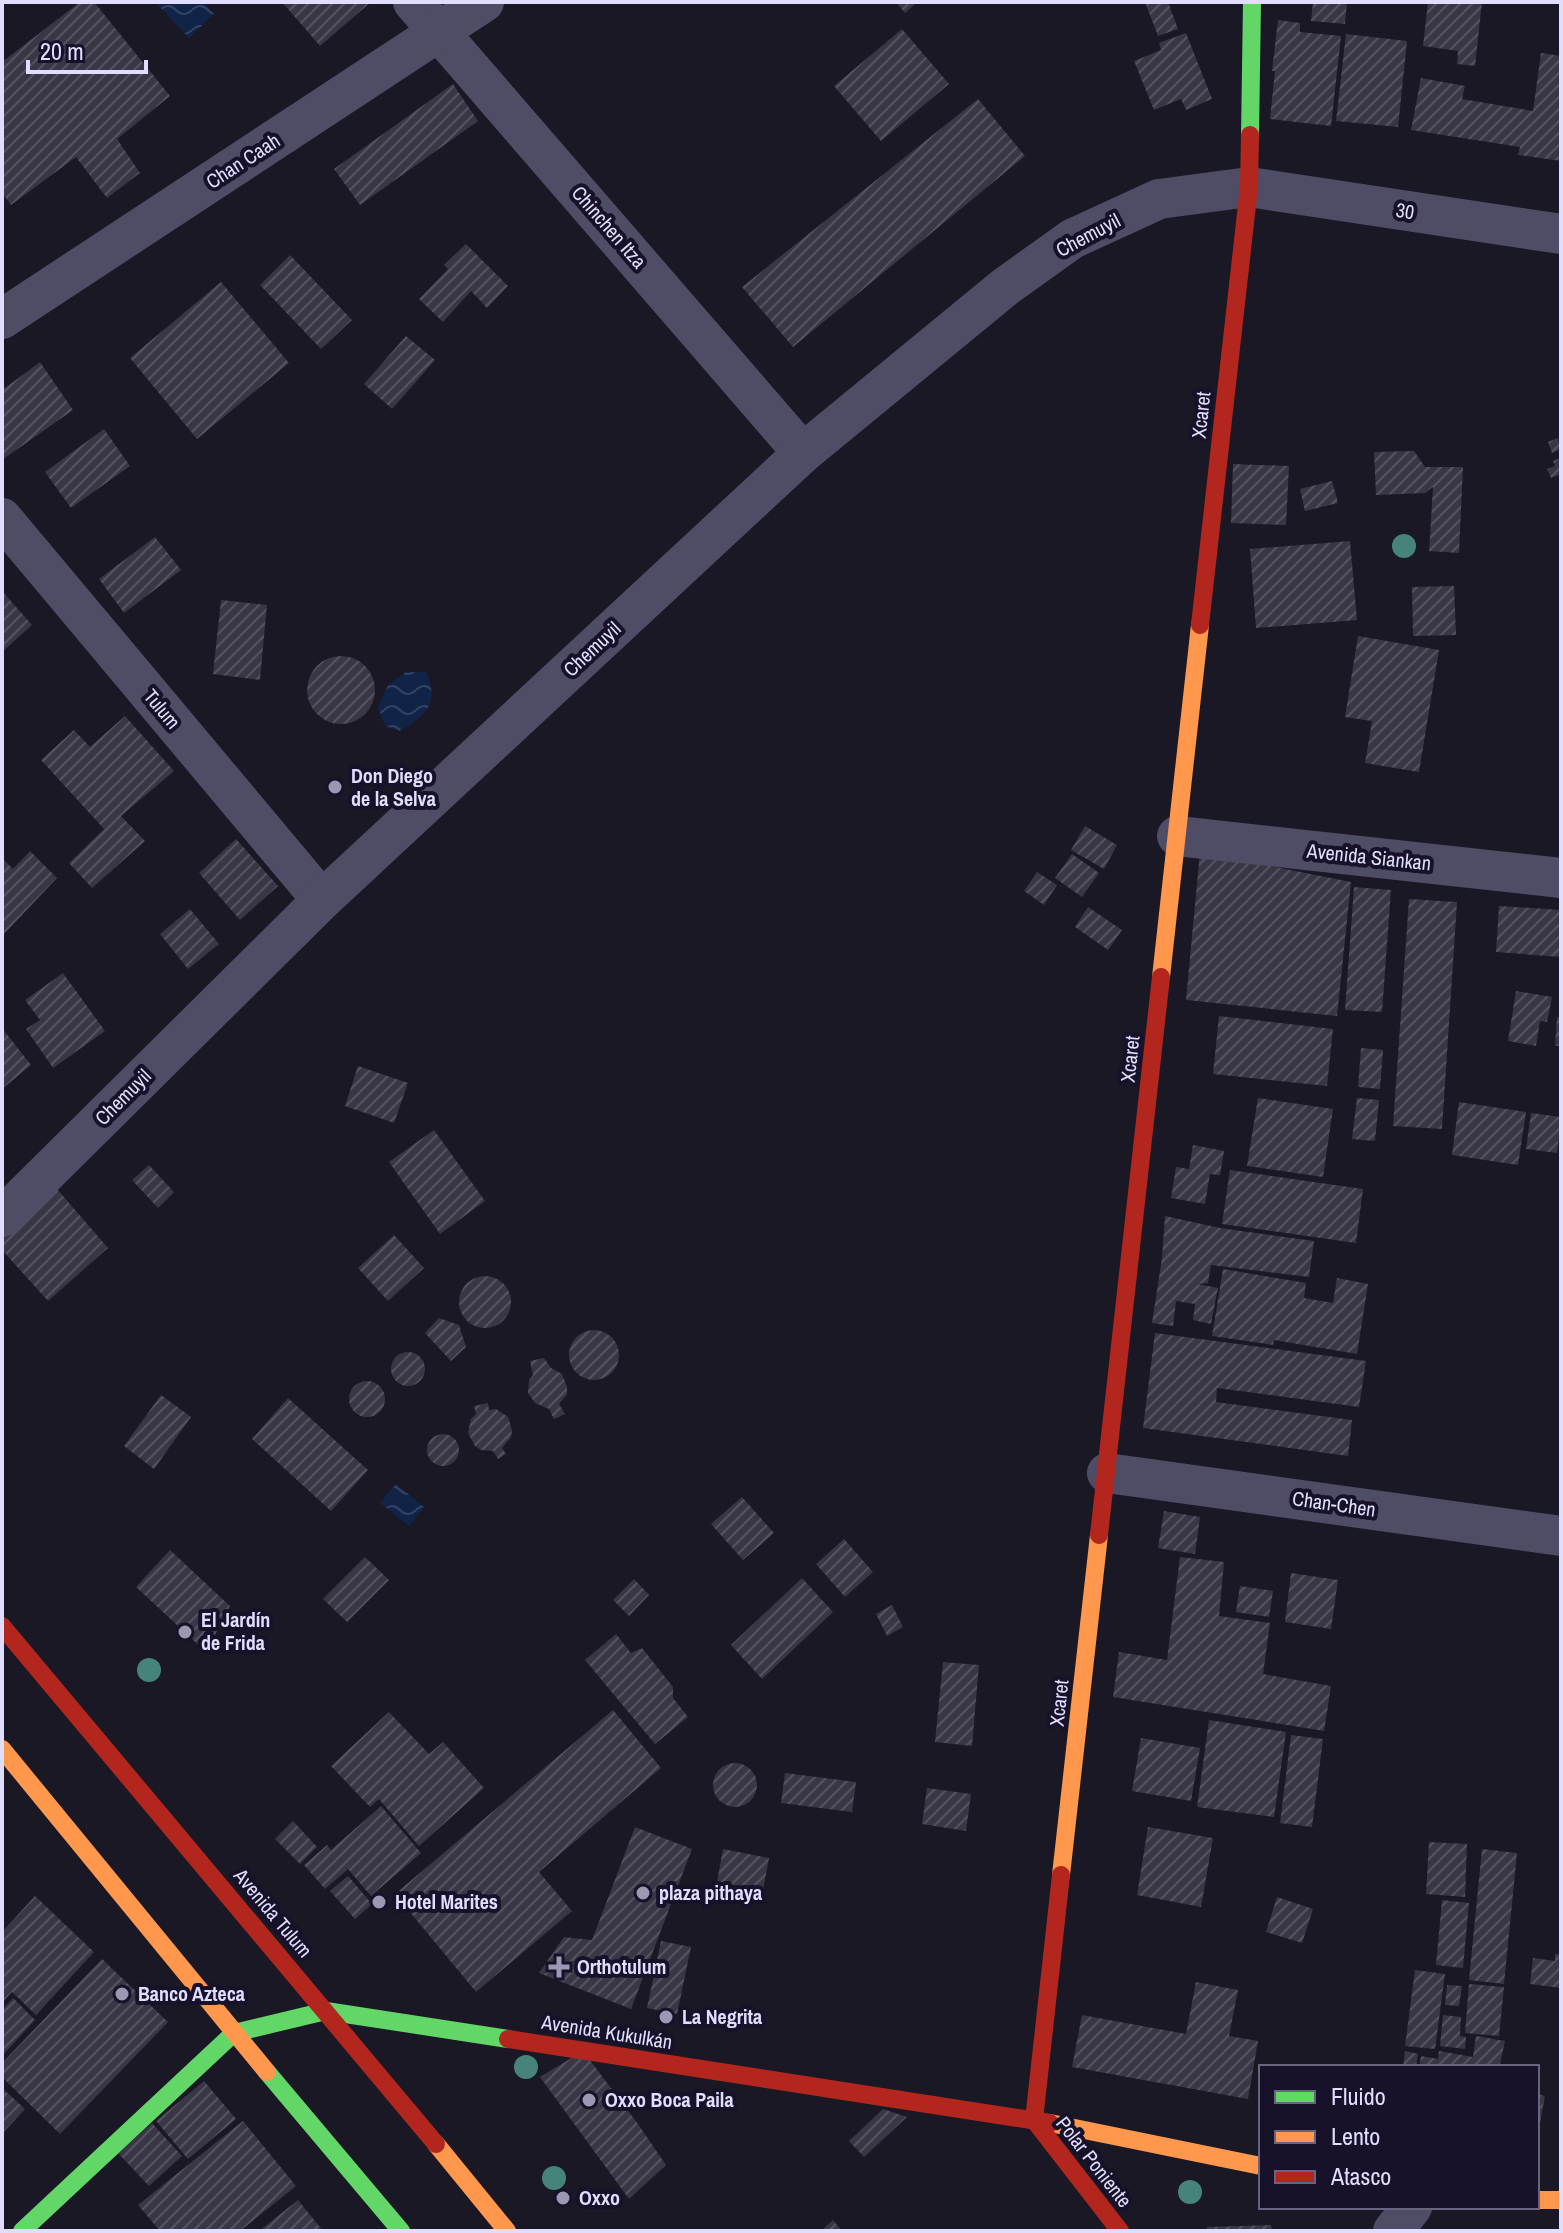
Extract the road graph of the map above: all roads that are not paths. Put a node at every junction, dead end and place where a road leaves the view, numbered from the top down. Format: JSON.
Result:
{"nodes":[{"id":1,"x":413,"y":2,"type":"edge"},
{"id":2,"x":484,"y":2,"type":"edge"},
{"id":3,"x":1252,"y":2,"type":"edge"},
{"id":4,"x":441,"y":31,"type":"junction"},
{"id":5,"x":1249,"y":187,"type":"junction"},
{"id":6,"x":1561,"y":234,"type":"edge"},
{"id":7,"x":2,"y":319,"type":"edge"},
{"id":8,"x":803,"y":453,"type":"junction"},
{"id":9,"x":2,"y":518,"type":"edge"},
{"id":10,"x":1177,"y":836,"type":"junction"},
{"id":11,"x":1561,"y":878,"type":"edge"},
{"id":12,"x":322,"y":900,"type":"junction"},
{"id":13,"x":2,"y":1217,"type":"edge"},
{"id":14,"x":1107,"y":1473,"type":"junction"},
{"id":15,"x":1561,"y":1536,"type":"edge"},
{"id":16,"x":2,"y":1626,"type":"edge"},
{"id":17,"x":2,"y":1749,"type":"edge"},
{"id":18,"x":326,"y":2011,"type":"junction"},
{"id":19,"x":234,"y":2033,"type":"junction"},
{"id":20,"x":1034,"y":2120,"type":"junction"},
{"id":21,"x":1259,"y":2166,"type":"edge"},
{"id":22,"x":1539,"y":2200,"type":"edge"},
{"id":23,"x":1561,"y":2200,"type":"edge"},
{"id":24,"x":1410,"y":2209,"type":"edge"},
{"id":25,"x":22,"y":2231,"type":"edge"},
{"id":26,"x":401,"y":2231,"type":"edge"},
{"id":27,"x":507,"y":2231,"type":"edge"},
{"id":28,"x":1120,"y":2231,"type":"edge"},
{"id":29,"x":1393,"y":2231,"type":"edge"}],
"edges":[{"from":1,"to":4,"type":"street","name":"Chinchen Itza"},
{"from":2,"to":4,"type":"street","name":"Chan Caah"},
{"from":3,"to":5,"type":"street","name":"Xcaret"},
{"from":4,"to":7,"type":"street","name":"Chan Caah"},
{"from":4,"to":8,"type":"street","name":"Chinchen Itza"},
{"from":5,"to":6,"type":"street","name":"30"},
{"from":5,"to":8,"type":"street","name":"Chemuyil"},
{"from":5,"to":10,"type":"street","name":"Xcaret"},
{"from":8,"to":12,"type":"street","name":"Chemuyil"},
{"from":9,"to":12,"type":"street","name":"Tulum"},
{"from":10,"to":11,"type":"street","name":"Avenida Siankan"},
{"from":10,"to":14,"type":"street","name":"Xcaret"},
{"from":12,"to":13,"type":"street","name":"Chemuyil"},
{"from":14,"to":15,"type":"street","name":"Chan-Chen"},
{"from":14,"to":20,"type":"street","name":"Xcaret"},
{"from":16,"to":18,"type":"street","name":"Avenida Tulum"},
{"from":17,"to":19,"type":"street"},
{"from":18,"to":19,"type":"street","name":"Avenida Kukulkán"},
{"from":18,"to":20,"type":"street","name":"Avenida Kukulkán"},
{"from":18,"to":27,"type":"street","name":"Avenida Tulum"},
{"from":19,"to":25,"type":"street","name":"Avenida Kukulkán"},
{"from":19,"to":26,"type":"street"},
{"from":20,"to":21,"type":"street","name":"Avenida Kukulkán"},
{"from":20,"to":28,"type":"street","name":"Polar Poniente"},
{"from":22,"to":23,"type":"street"},
{"from":24,"to":29,"type":"street"}]}
